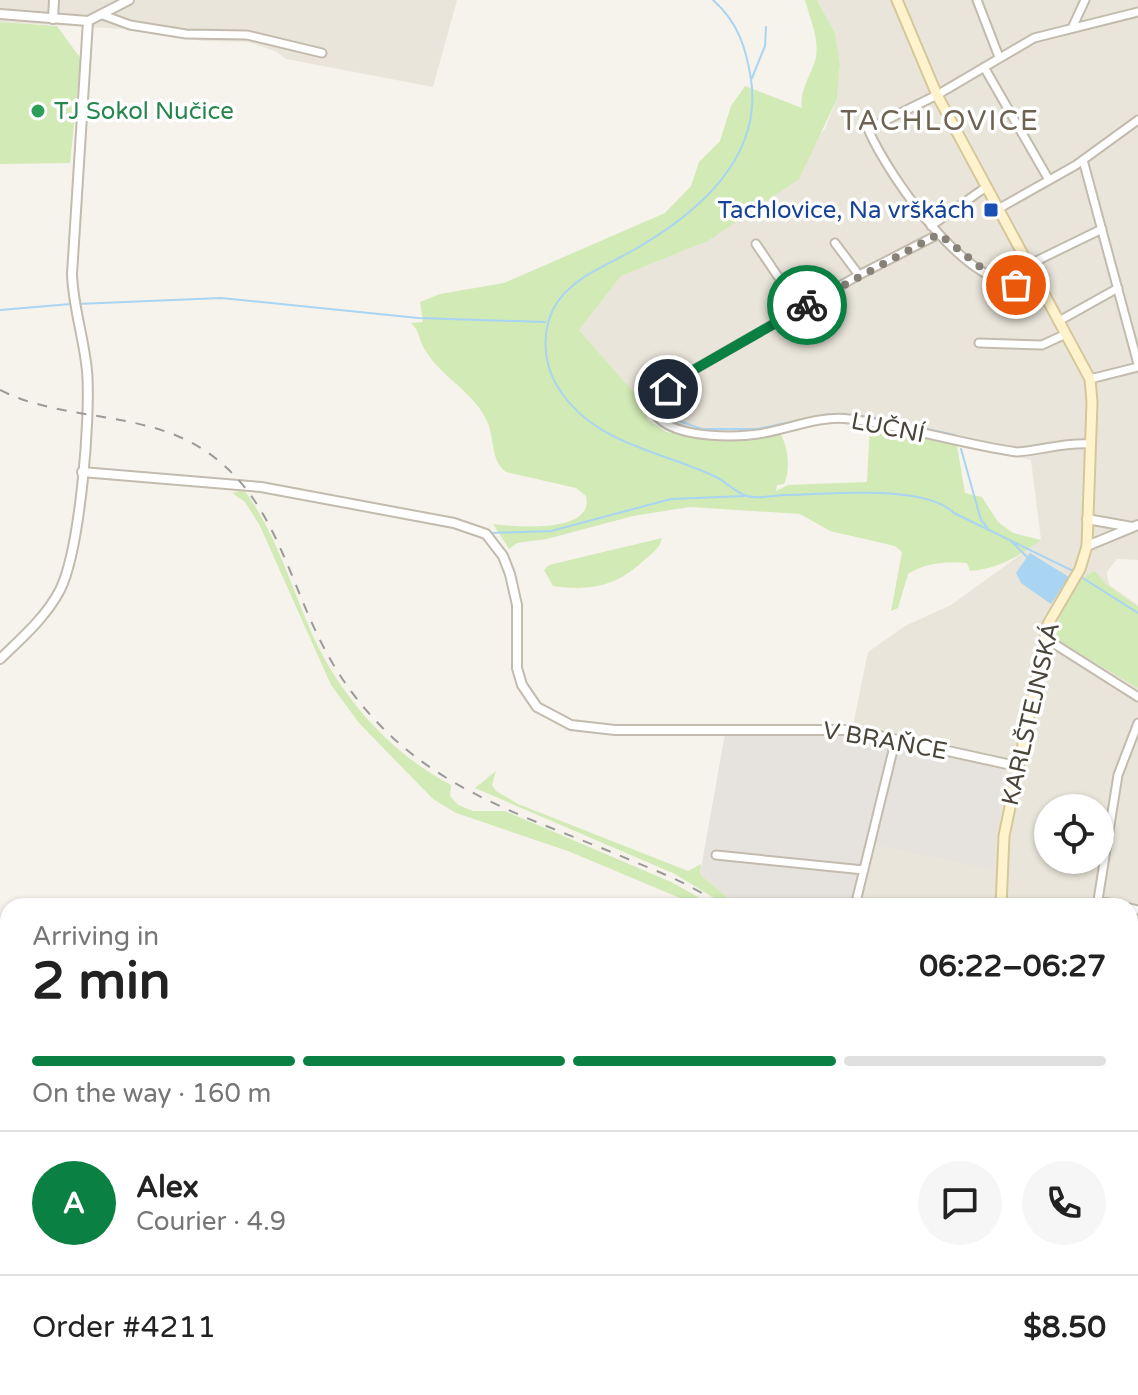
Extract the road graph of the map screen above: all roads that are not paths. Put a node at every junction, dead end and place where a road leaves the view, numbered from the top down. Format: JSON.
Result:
{"nodes":[{"id":1,"x":54,"y":0,"type":"edge"},
{"id":2,"x":129,"y":0,"type":"edge"},
{"id":3,"x":897,"y":0,"type":"edge"},
{"id":4,"x":977,"y":0,"type":"edge"},
{"id":5,"x":1085,"y":0,"type":"edge"},
{"id":6,"x":1138,"y":12,"type":"edge"},
{"id":7,"x":0,"y":14,"type":"edge"},
{"id":8,"x":103,"y":15,"type":"junction"},
{"id":9,"x":53,"y":19,"type":"junction"},
{"id":10,"x":88,"y":21,"type":"junction"},
{"id":11,"x":1073,"y":26,"type":"junction"},
{"id":12,"x":322,"y":53,"type":"dead end"},
{"id":13,"x":999,"y":57,"type":"junction"},
{"id":14,"x":984,"y":67,"type":"junction"},
{"id":15,"x":937,"y":95,"type":"junction"},
{"id":16,"x":1138,"y":120,"type":"edge"},
{"id":17,"x":1083,"y":160,"type":"junction"},
{"id":18,"x":1049,"y":180,"type":"junction"},
{"id":19,"x":986,"y":187,"type":"junction"},
{"id":20,"x":998,"y":209,"type":"junction"},
{"id":21,"x":931,"y":226,"type":"junction"},
{"id":22,"x":1102,"y":229,"type":"junction"},
{"id":23,"x":939,"y":234,"type":"junction"},
{"id":24,"x":835,"y":243,"type":"dead end"},
{"id":25,"x":756,"y":244,"type":"dead end"},
{"id":26,"x":1028,"y":265,"type":"junction"},
{"id":27,"x":859,"y":275,"type":"junction"},
{"id":28,"x":1036,"y":280,"type":"junction"},
{"id":29,"x":1118,"y":288,"type":"junction"},
{"id":30,"x":800,"y":309,"type":"junction"},
{"id":31,"x":1059,"y":321,"type":"junction"},
{"id":32,"x":1066,"y":334,"type":"junction"},
{"id":33,"x":979,"y":343,"type":"dead end"},
{"id":34,"x":1138,"y":366,"type":"edge"},
{"id":35,"x":1090,"y":379,"type":"junction"},
{"id":36,"x":1091,"y":444,"type":"junction"},
{"id":37,"x":82,"y":472,"type":"junction"},
{"id":38,"x":1087,"y":519,"type":"junction"},
{"id":39,"x":1135,"y":526,"type":"edge"},
{"id":40,"x":1087,"y":546,"type":"junction"},
{"id":41,"x":1045,"y":638,"type":"junction"},
{"id":42,"x":0,"y":659,"type":"edge"},
{"id":43,"x":1138,"y":697,"type":"edge"},
{"id":44,"x":1138,"y":723,"type":"edge"},
{"id":45,"x":895,"y":742,"type":"junction"},
{"id":46,"x":1016,"y":766,"type":"junction"},
{"id":47,"x":716,"y":855,"type":"dead end"},
{"id":48,"x":864,"y":870,"type":"junction"},
{"id":49,"x":857,"y":898,"type":"edge"},
{"id":50,"x":1001,"y":898,"type":"edge"},
{"id":51,"x":1098,"y":898,"type":"edge"}],
"edges":[{"from":1,"to":9,"type":"street"},
{"from":2,"to":8,"type":"street"},
{"from":3,"to":15,"type":"main road","name":"KARLŠTEJNSKÁ"},
{"from":4,"to":13,"type":"street"},
{"from":5,"to":11,"type":"street"},
{"from":6,"to":11,"type":"street"},
{"from":7,"to":9,"type":"street"},
{"from":8,"to":10,"type":"street"},
{"from":8,"to":12,"type":"street"},
{"from":9,"to":10,"type":"street"},
{"from":10,"to":37,"type":"street"},
{"from":11,"to":13,"type":"street"},
{"from":13,"to":14,"type":"street"},
{"from":14,"to":15,"type":"street"},
{"from":14,"to":18,"type":"street"},
{"from":15,"to":19,"type":"main road","name":"KARLŠTEJNSKÁ"},
{"from":15,"to":21,"type":"street"},
{"from":16,"to":17,"type":"street"},
{"from":17,"to":18,"type":"street"},
{"from":17,"to":22,"type":"street"},
{"from":18,"to":20,"type":"street"},
{"from":19,"to":20,"type":"main road","name":"KARLŠTEJNSKÁ"},
{"from":19,"to":21,"type":"street"},
{"from":20,"to":26,"type":"main road","name":"KARLŠTEJNSKÁ"},
{"from":21,"to":23,"type":"street"},
{"from":22,"to":26,"type":"street"},
{"from":22,"to":29,"type":"street"},
{"from":23,"to":27,"type":"street"},
{"from":23,"to":28,"type":"street"},
{"from":24,"to":27,"type":"street"},
{"from":25,"to":30,"type":"street"},
{"from":26,"to":28,"type":"main road","name":"KARLŠTEJNSKÁ"},
{"from":27,"to":30,"type":"street"},
{"from":28,"to":31,"type":"main road","name":"KARLŠTEJNSKÁ"},
{"from":29,"to":31,"type":"street"},
{"from":29,"to":34,"type":"street"},
{"from":30,"to":36,"type":"street","name":"LUČNÍ"},
{"from":31,"to":32,"type":"main road","name":"KARLŠTEJNSKÁ"},
{"from":32,"to":33,"type":"street"},
{"from":32,"to":35,"type":"main road","name":"KARLŠTEJNSKÁ"},
{"from":34,"to":35,"type":"street"},
{"from":35,"to":36,"type":"main road","name":"KARLŠTEJNSKÁ"},
{"from":36,"to":38,"type":"main road","name":"KARLŠTEJNSKÁ"},
{"from":37,"to":42,"type":"street"},
{"from":37,"to":45,"type":"street","name":"V BRAŇCE"},
{"from":38,"to":39,"type":"street"},
{"from":38,"to":40,"type":"main road","name":"KARLŠTEJNSKÁ"},
{"from":39,"to":40,"type":"street"},
{"from":40,"to":41,"type":"main road","name":"KARLŠTEJNSKÁ"},
{"from":41,"to":43,"type":"street"},
{"from":41,"to":46,"type":"main road","name":"KARLŠTEJNSKÁ"},
{"from":44,"to":51,"type":"street"},
{"from":45,"to":46,"type":"street","name":"V BRAŇCE"},
{"from":45,"to":48,"type":"street"},
{"from":46,"to":50,"type":"main road","name":"KARLŠTEJNSKÁ"},
{"from":47,"to":48,"type":"street"},
{"from":48,"to":49,"type":"street"}]}
